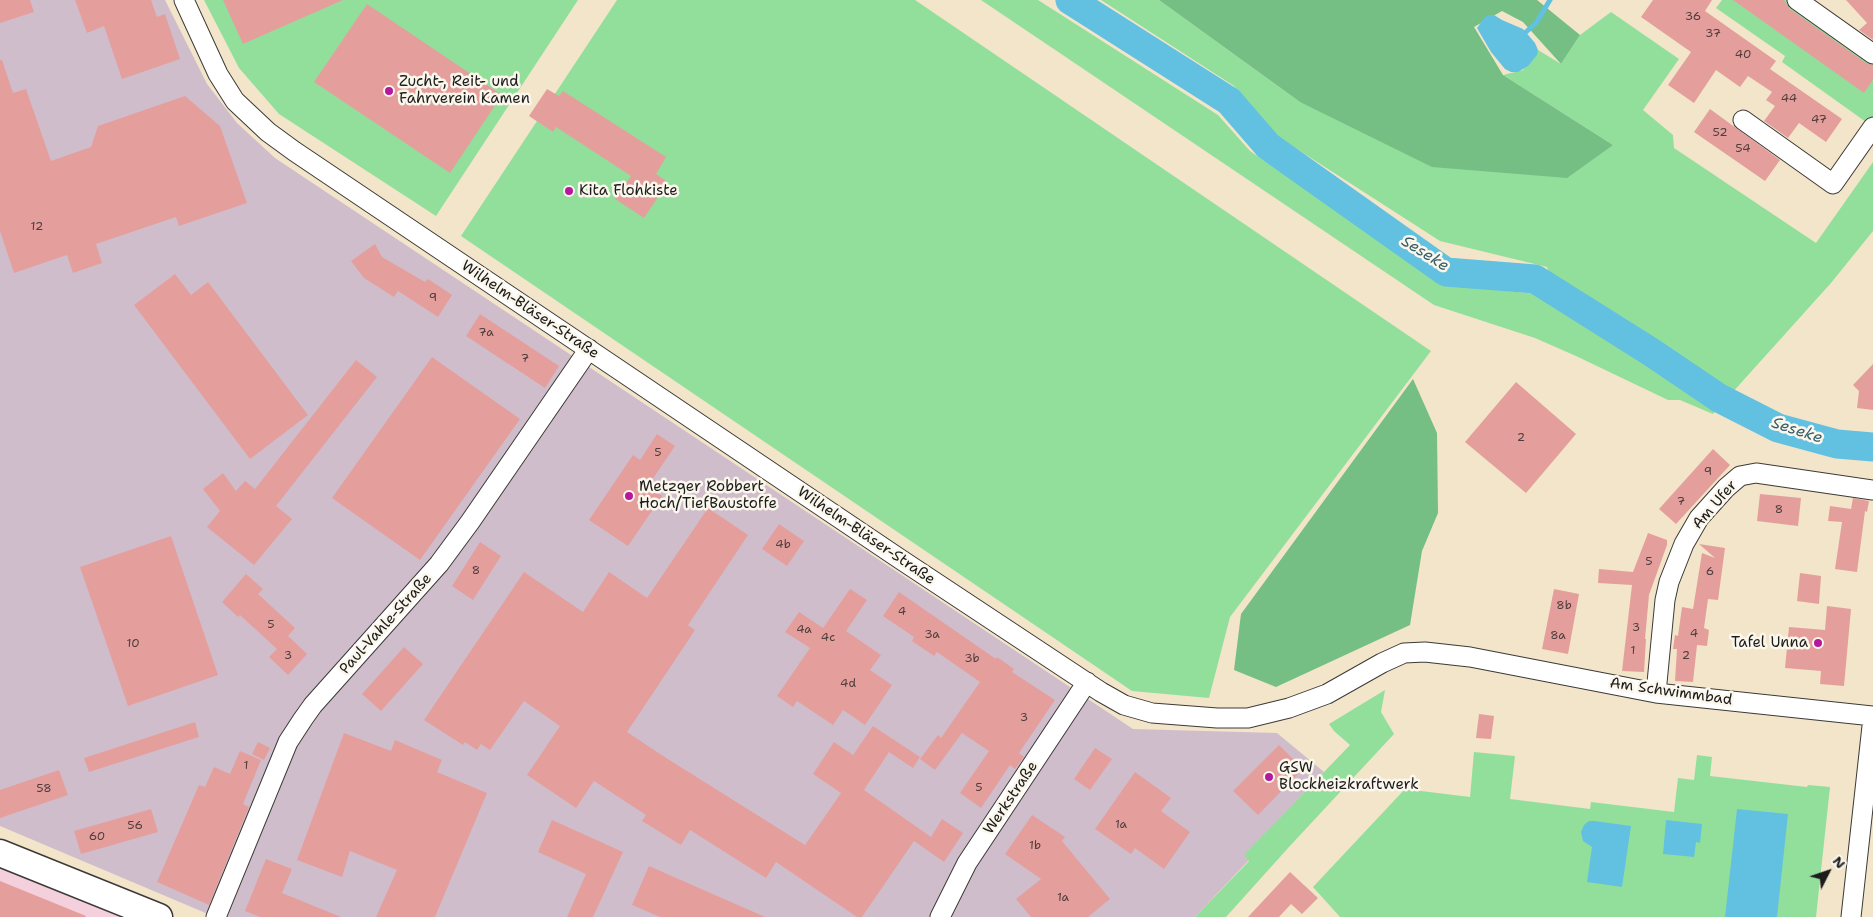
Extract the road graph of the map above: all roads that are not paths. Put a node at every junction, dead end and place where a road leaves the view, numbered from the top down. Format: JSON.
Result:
{"nodes":[{"id":1,"x":184,"y":0,"type":"edge"},
{"id":2,"x":1797,"y":0,"type":"edge"},
{"id":3,"x":1873,"y":54,"type":"edge"},
{"id":4,"x":1743,"y":120,"type":"dead end"},
{"id":5,"x":1873,"y":127,"type":"edge"},
{"id":6,"x":589,"y":350,"type":"junction"},
{"id":7,"x":1873,"y":490,"type":"edge"},
{"id":8,"x":1470,"y":658,"type":"joint"},
{"id":9,"x":1088,"y":682,"type":"junction"},
{"id":10,"x":1656,"y":692,"type":"junction"},
{"id":11,"x":1873,"y":716,"type":"edge"},
{"id":12,"x":0,"y":853,"type":"edge"},
{"id":13,"x":159,"y":917,"type":"edge"},
{"id":14,"x":216,"y":917,"type":"edge"},
{"id":15,"x":940,"y":917,"type":"edge"},
{"id":16,"x":1851,"y":917,"type":"edge"}],
"edges":[{"from":1,"to":6,"type":"street","name":"Wilhelm-Bläser-Straße"},
{"from":2,"to":3,"type":"street"},
{"from":4,"to":5,"type":"street"},
{"from":6,"to":9,"type":"street","name":"Wilhelm-Bläser-Straße"},
{"from":6,"to":14,"type":"street","name":"Paul-Vahle-Straße"},
{"from":7,"to":10,"type":"street","name":"Am Ufer"},
{"from":8,"to":9,"type":"street","name":"Wilhelm-Bläser-Straße"},
{"from":8,"to":10,"type":"street","name":"Am Schwimmbad"},
{"from":9,"to":15,"type":"street","name":"Werkstraße"},
{"from":10,"to":11,"type":"street","name":"Am Schwimmbad"},
{"from":11,"to":16,"type":"street","name":"Am Schwimmbad"},
{"from":12,"to":13,"type":"street"}]}
